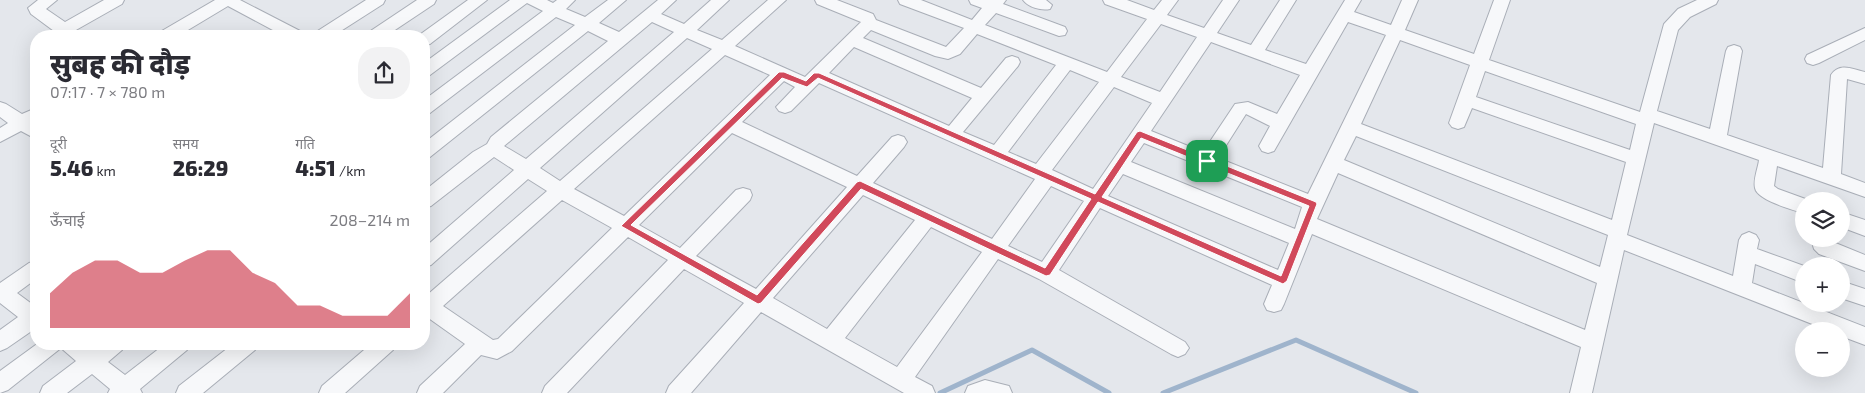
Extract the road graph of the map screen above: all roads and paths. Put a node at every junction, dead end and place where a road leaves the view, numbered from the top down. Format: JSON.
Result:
{"nodes":[{"id":1,"x":49,"y":0,"type":"edge"},
{"id":2,"x":116,"y":0,"type":"edge"},
{"id":3,"x":228,"y":0,"type":"edge"},
{"id":4,"x":377,"y":0,"type":"edge"},
{"id":5,"x":428,"y":0,"type":"edge"},
{"id":6,"x":479,"y":0,"type":"edge"},
{"id":7,"x":521,"y":0,"type":"edge"},
{"id":8,"x":532,"y":0,"type":"edge"},
{"id":9,"x":618,"y":0,"type":"edge"},
{"id":10,"x":668,"y":0,"type":"edge"},
{"id":11,"x":721,"y":0,"type":"edge"},
{"id":12,"x":778,"y":0,"type":"edge"},
{"id":13,"x":823,"y":0,"type":"edge"},
{"id":14,"x":906,"y":0,"type":"edge"},
{"id":15,"x":1112,"y":0,"type":"edge"},
{"id":16,"x":1170,"y":0,"type":"edge"},
{"id":17,"x":1231,"y":0,"type":"edge"},
{"id":18,"x":1288,"y":0,"type":"edge"},
{"id":19,"x":1353,"y":0,"type":"edge"},
{"id":20,"x":1410,"y":0,"type":"edge"},
{"id":21,"x":1502,"y":0,"type":"edge"},
{"id":22,"x":1710,"y":0,"type":"edge"},
{"id":23,"x":989,"y":2,"type":"edge"},
{"id":24,"x":560,"y":5,"type":"edge"},
{"id":25,"x":650,"y":15,"type":"junction"},
{"id":26,"x":1345,"y":15,"type":"junction"},
{"id":27,"x":1157,"y":17,"type":"junction"},
{"id":28,"x":869,"y":23,"type":"junction"},
{"id":29,"x":586,"y":24,"type":"junction"},
{"id":30,"x":974,"y":27,"type":"junction"},
{"id":31,"x":65,"y":30,"type":"edge"},
{"id":32,"x":73,"y":30,"type":"edge"},
{"id":33,"x":176,"y":30,"type":"edge"},
{"id":34,"x":279,"y":30,"type":"edge"},
{"id":35,"x":331,"y":30,"type":"edge"},
{"id":36,"x":384,"y":30,"type":"edge"},
{"id":37,"x":685,"y":31,"type":"junction"},
{"id":38,"x":1059,"y":31,"type":"dead end"},
{"id":39,"x":1395,"y":33,"type":"junction"},
{"id":40,"x":1865,"y":33,"type":"edge"},
{"id":41,"x":430,"y":36,"type":"edge"},
{"id":42,"x":1207,"y":36,"type":"junction"},
{"id":43,"x":619,"y":39,"type":"junction"},
{"id":44,"x":852,"y":40,"type":"junction"},
{"id":45,"x":723,"y":48,"type":"junction"},
{"id":46,"x":1734,"y":51,"type":"dead end"},
{"id":47,"x":1255,"y":52,"type":"junction"},
{"id":48,"x":1813,"y":59,"type":"dead end"},
{"id":49,"x":1012,"y":62,"type":"dead end"},
{"id":50,"x":1067,"y":63,"type":"junction"},
{"id":51,"x":1481,"y":63,"type":"junction"},
{"id":52,"x":430,"y":67,"type":"edge"},
{"id":53,"x":1310,"y":72,"type":"junction"},
{"id":54,"x":781,"y":74,"type":"junction"},
{"id":55,"x":1865,"y":78,"type":"edge"},
{"id":56,"x":1109,"y":79,"type":"junction"},
{"id":57,"x":812,"y":80,"type":"junction"},
{"id":58,"x":984,"y":96,"type":"junction"},
{"id":59,"x":1163,"y":100,"type":"junction"},
{"id":60,"x":1466,"y":100,"type":"junction"},
{"id":61,"x":430,"y":104,"type":"edge"},
{"id":62,"x":785,"y":107,"type":"dead end"},
{"id":63,"x":0,"y":108,"type":"edge"},
{"id":64,"x":1647,"y":117,"type":"junction"},
{"id":65,"x":29,"y":118,"type":"edge"},
{"id":66,"x":1458,"y":123,"type":"dead end"},
{"id":67,"x":730,"y":124,"type":"junction"},
{"id":68,"x":1282,"y":124,"type":"junction"},
{"id":69,"x":1351,"y":127,"type":"junction"},
{"id":70,"x":952,"y":134,"type":"junction"},
{"id":71,"x":1140,"y":134,"type":"junction"},
{"id":72,"x":0,"y":136,"type":"edge"},
{"id":73,"x":1717,"y":138,"type":"junction"},
{"id":74,"x":898,"y":142,"type":"dead end"},
{"id":75,"x":1268,"y":146,"type":"dead end"},
{"id":76,"x":430,"y":147,"type":"edge"},
{"id":77,"x":494,"y":148,"type":"junction"},
{"id":78,"x":996,"y":154,"type":"junction"},
{"id":79,"x":1769,"y":156,"type":"junction"},
{"id":80,"x":1637,"y":159,"type":"junction"},
{"id":81,"x":1207,"y":161,"type":"junction"},
{"id":82,"x":1333,"y":163,"type":"junction"},
{"id":83,"x":1119,"y":165,"type":"junction"},
{"id":84,"x":526,"y":170,"type":"junction"},
{"id":85,"x":1044,"y":175,"type":"junction"},
{"id":86,"x":1831,"y":178,"type":"junction"},
{"id":87,"x":860,"y":184,"type":"junction"},
{"id":88,"x":560,"y":190,"type":"junction"},
{"id":89,"x":1865,"y":190,"type":"edge"},
{"id":90,"x":430,"y":196,"type":"edge"},
{"id":91,"x":743,"y":196,"type":"dead end"},
{"id":92,"x":1096,"y":198,"type":"junction"},
{"id":93,"x":1795,"y":203,"type":"edge"},
{"id":94,"x":1313,"y":204,"type":"junction"},
{"id":95,"x":928,"y":217,"type":"junction"},
{"id":96,"x":1850,"y":222,"type":"edge"},
{"id":97,"x":625,"y":226,"type":"junction"},
{"id":98,"x":1865,"y":228,"type":"edge"},
{"id":99,"x":1303,"y":231,"type":"junction"},
{"id":100,"x":1618,"y":235,"type":"junction"},
{"id":101,"x":1825,"y":247,"type":"edge"},
{"id":102,"x":995,"y":248,"type":"junction"},
{"id":103,"x":430,"y":253,"type":"edge"},
{"id":104,"x":684,"y":258,"type":"junction"},
{"id":105,"x":1865,"y":263,"type":"edge"},
{"id":106,"x":1795,"y":270,"type":"edge"},
{"id":107,"x":1046,"y":272,"type":"junction"},
{"id":108,"x":30,"y":273,"type":"edge"},
{"id":109,"x":1608,"y":279,"type":"junction"},
{"id":110,"x":1283,"y":281,"type":"junction"},
{"id":111,"x":1741,"y":288,"type":"junction"},
{"id":112,"x":1850,"y":292,"type":"edge"},
{"id":113,"x":1,"y":293,"type":"edge"},
{"id":114,"x":1865,"y":298,"type":"edge"},
{"id":115,"x":758,"y":300,"type":"junction"},
{"id":116,"x":430,"y":303,"type":"edge"},
{"id":117,"x":1274,"y":304,"type":"dead end"},
{"id":118,"x":430,"y":310,"type":"edge"},
{"id":119,"x":30,"y":313,"type":"edge"},
{"id":120,"x":30,"y":321,"type":"edge"},
{"id":121,"x":1865,"y":336,"type":"edge"},
{"id":122,"x":830,"y":341,"type":"junction"},
{"id":123,"x":0,"y":342,"type":"edge"},
{"id":124,"x":480,"y":343,"type":"junction"},
{"id":125,"x":1593,"y":344,"type":"junction"},
{"id":126,"x":1178,"y":348,"type":"dead end"},
{"id":127,"x":45,"y":350,"type":"edge"},
{"id":128,"x":78,"y":350,"type":"edge"},
{"id":129,"x":107,"y":350,"type":"edge"},
{"id":130,"x":173,"y":350,"type":"edge"},
{"id":131,"x":241,"y":350,"type":"edge"},
{"id":132,"x":379,"y":350,"type":"edge"},
{"id":133,"x":92,"y":361,"type":"junction"},
{"id":134,"x":0,"y":383,"type":"edge"},
{"id":135,"x":912,"y":387,"type":"edge"},
{"id":136,"x":125,"y":391,"type":"edge"},
{"id":137,"x":51,"y":393,"type":"edge"},
{"id":138,"x":188,"y":393,"type":"edge"},
{"id":139,"x":330,"y":393,"type":"edge"},
{"id":140,"x":428,"y":393,"type":"edge"},
{"id":141,"x":553,"y":393,"type":"edge"},
{"id":142,"x":677,"y":393,"type":"edge"},
{"id":143,"x":976,"y":393,"type":"edge"},
{"id":144,"x":1001,"y":393,"type":"edge"},
{"id":145,"x":1581,"y":393,"type":"edge"}],
"edges":[{"from":1,"to":31,"type":"street"},
{"from":2,"to":32,"type":"street"},
{"from":3,"to":33,"type":"street"},
{"from":3,"to":34,"type":"street"},
{"from":4,"to":35,"type":"street"},
{"from":5,"to":36,"type":"street"},
{"from":6,"to":41,"type":"street"},
{"from":7,"to":52,"type":"street"},
{"from":8,"to":24,"type":"street"},
{"from":9,"to":29,"type":"street"},
{"from":10,"to":25,"type":"street"},
{"from":11,"to":37,"type":"street"},
{"from":12,"to":45,"type":"street"},
{"from":13,"to":28,"type":"street"},
{"from":14,"to":30,"type":"street"},
{"from":15,"to":27,"type":"street"},
{"from":16,"to":27,"type":"street"},
{"from":17,"to":42,"type":"street"},
{"from":18,"to":47,"type":"street"},
{"from":19,"to":26,"type":"street"},
{"from":20,"to":39,"type":"street"},
{"from":21,"to":51,"type":"street"},
{"from":22,"to":64,"type":"street"},
{"from":23,"to":30,"type":"street"},
{"from":23,"to":38,"type":"street"},
{"from":24,"to":29,"type":"street"},
{"from":24,"to":61,"type":"street"},
{"from":25,"to":37,"type":"street"},
{"from":25,"to":43,"type":"street"},
{"from":26,"to":39,"type":"street"},
{"from":26,"to":53,"type":"street"},
{"from":27,"to":42,"type":"street"},
{"from":27,"to":56,"type":"street"},
{"from":28,"to":30,"type":"street"},
{"from":28,"to":44,"type":"street"},
{"from":29,"to":43,"type":"street"},
{"from":29,"to":76,"type":"street"},
{"from":30,"to":50,"type":"street"},
{"from":37,"to":45,"type":"street"},
{"from":37,"to":84,"type":"street"},
{"from":39,"to":51,"type":"street"},
{"from":39,"to":69,"type":"street"},
{"from":40,"to":48,"type":"street"},
{"from":42,"to":47,"type":"street"},
{"from":42,"to":59,"type":"street"},
{"from":43,"to":77,"type":"street"},
{"from":44,"to":57,"type":"street"},
{"from":44,"to":58,"type":"street"},
{"from":45,"to":54,"type":"street"},
{"from":45,"to":88,"type":"street"},
{"from":46,"to":73,"type":"street"},
{"from":47,"to":53,"type":"street"},
{"from":49,"to":58,"type":"street"},
{"from":50,"to":56,"type":"street"},
{"from":50,"to":78,"type":"street"},
{"from":51,"to":60,"type":"street"},
{"from":51,"to":64,"type":"street"},
{"from":53,"to":68,"type":"street"},
{"from":54,"to":57,"type":"street"},
{"from":54,"to":67,"type":"street"},
{"from":55,"to":86,"type":"street"},
{"from":56,"to":59,"type":"street"},
{"from":56,"to":85,"type":"street"},
{"from":57,"to":62,"type":"street"},
{"from":57,"to":70,"type":"street"},
{"from":58,"to":70,"type":"street"},
{"from":59,"to":71,"type":"street"},
{"from":60,"to":66,"type":"street"},
{"from":60,"to":80,"type":"street"},
{"from":63,"to":65,"type":"street"},
{"from":64,"to":73,"type":"street"},
{"from":64,"to":80,"type":"street"},
{"from":65,"to":72,"type":"street"},
{"from":67,"to":87,"type":"street"},
{"from":67,"to":97,"type":"street"},
{"from":68,"to":75,"type":"street"},
{"from":68,"to":81,"type":"street"},
{"from":69,"to":82,"type":"street"},
{"from":69,"to":100,"type":"street"},
{"from":70,"to":78,"type":"street"},
{"from":71,"to":81,"type":"street"},
{"from":71,"to":83,"type":"street"},
{"from":73,"to":79,"type":"street"},
{"from":74,"to":87,"type":"street"},
{"from":77,"to":84,"type":"street"},
{"from":77,"to":90,"type":"street"},
{"from":78,"to":85,"type":"street"},
{"from":79,"to":86,"type":"street"},
{"from":79,"to":93,"type":"street"},
{"from":80,"to":100,"type":"street"},
{"from":81,"to":94,"type":"street"},
{"from":82,"to":94,"type":"street"},
{"from":82,"to":109,"type":"street"},
{"from":83,"to":92,"type":"street"},
{"from":83,"to":99,"type":"street"},
{"from":84,"to":88,"type":"street"},
{"from":84,"to":103,"type":"street"},
{"from":85,"to":92,"type":"street"},
{"from":85,"to":102,"type":"street"},
{"from":86,"to":89,"type":"street"},
{"from":87,"to":95,"type":"street"},
{"from":87,"to":115,"type":"street"},
{"from":88,"to":97,"type":"street"},
{"from":88,"to":116,"type":"street"},
{"from":91,"to":104,"type":"street"},
{"from":92,"to":107,"type":"street"},
{"from":92,"to":110,"type":"street"},
{"from":94,"to":99,"type":"street"},
{"from":95,"to":102,"type":"street"},
{"from":95,"to":122,"type":"street"},
{"from":96,"to":98,"type":"street"},
{"from":97,"to":104,"type":"street"},
{"from":97,"to":124,"type":"street"},
{"from":99,"to":110,"type":"street"},
{"from":99,"to":125,"type":"street"},
{"from":100,"to":109,"type":"street"},
{"from":100,"to":111,"type":"street"},
{"from":101,"to":105,"type":"street"},
{"from":102,"to":107,"type":"street"},
{"from":102,"to":135,"type":"street"},
{"from":104,"to":115,"type":"street"},
{"from":104,"to":141,"type":"street"},
{"from":106,"to":111,"type":"street"},
{"from":107,"to":126,"type":"street"},
{"from":108,"to":113,"type":"street"},
{"from":109,"to":125,"type":"street"},
{"from":110,"to":117,"type":"street"},
{"from":111,"to":121,"type":"street"},
{"from":112,"to":114,"type":"street"},
{"from":113,"to":119,"type":"street"},
{"from":115,"to":122,"type":"street"},
{"from":115,"to":142,"type":"street"},
{"from":118,"to":124,"type":"street"},
{"from":120,"to":123,"type":"street"},
{"from":122,"to":135,"type":"street"},
{"from":124,"to":140,"type":"street"},
{"from":125,"to":145,"type":"street"},
{"from":127,"to":134,"type":"street"},
{"from":128,"to":133,"type":"street"},
{"from":129,"to":133,"type":"street"},
{"from":130,"to":136,"type":"street"},
{"from":131,"to":138,"type":"street"},
{"from":132,"to":139,"type":"street"},
{"from":133,"to":136,"type":"street"},
{"from":133,"to":137,"type":"street"},
{"from":143,"to":144,"type":"street"}]}
